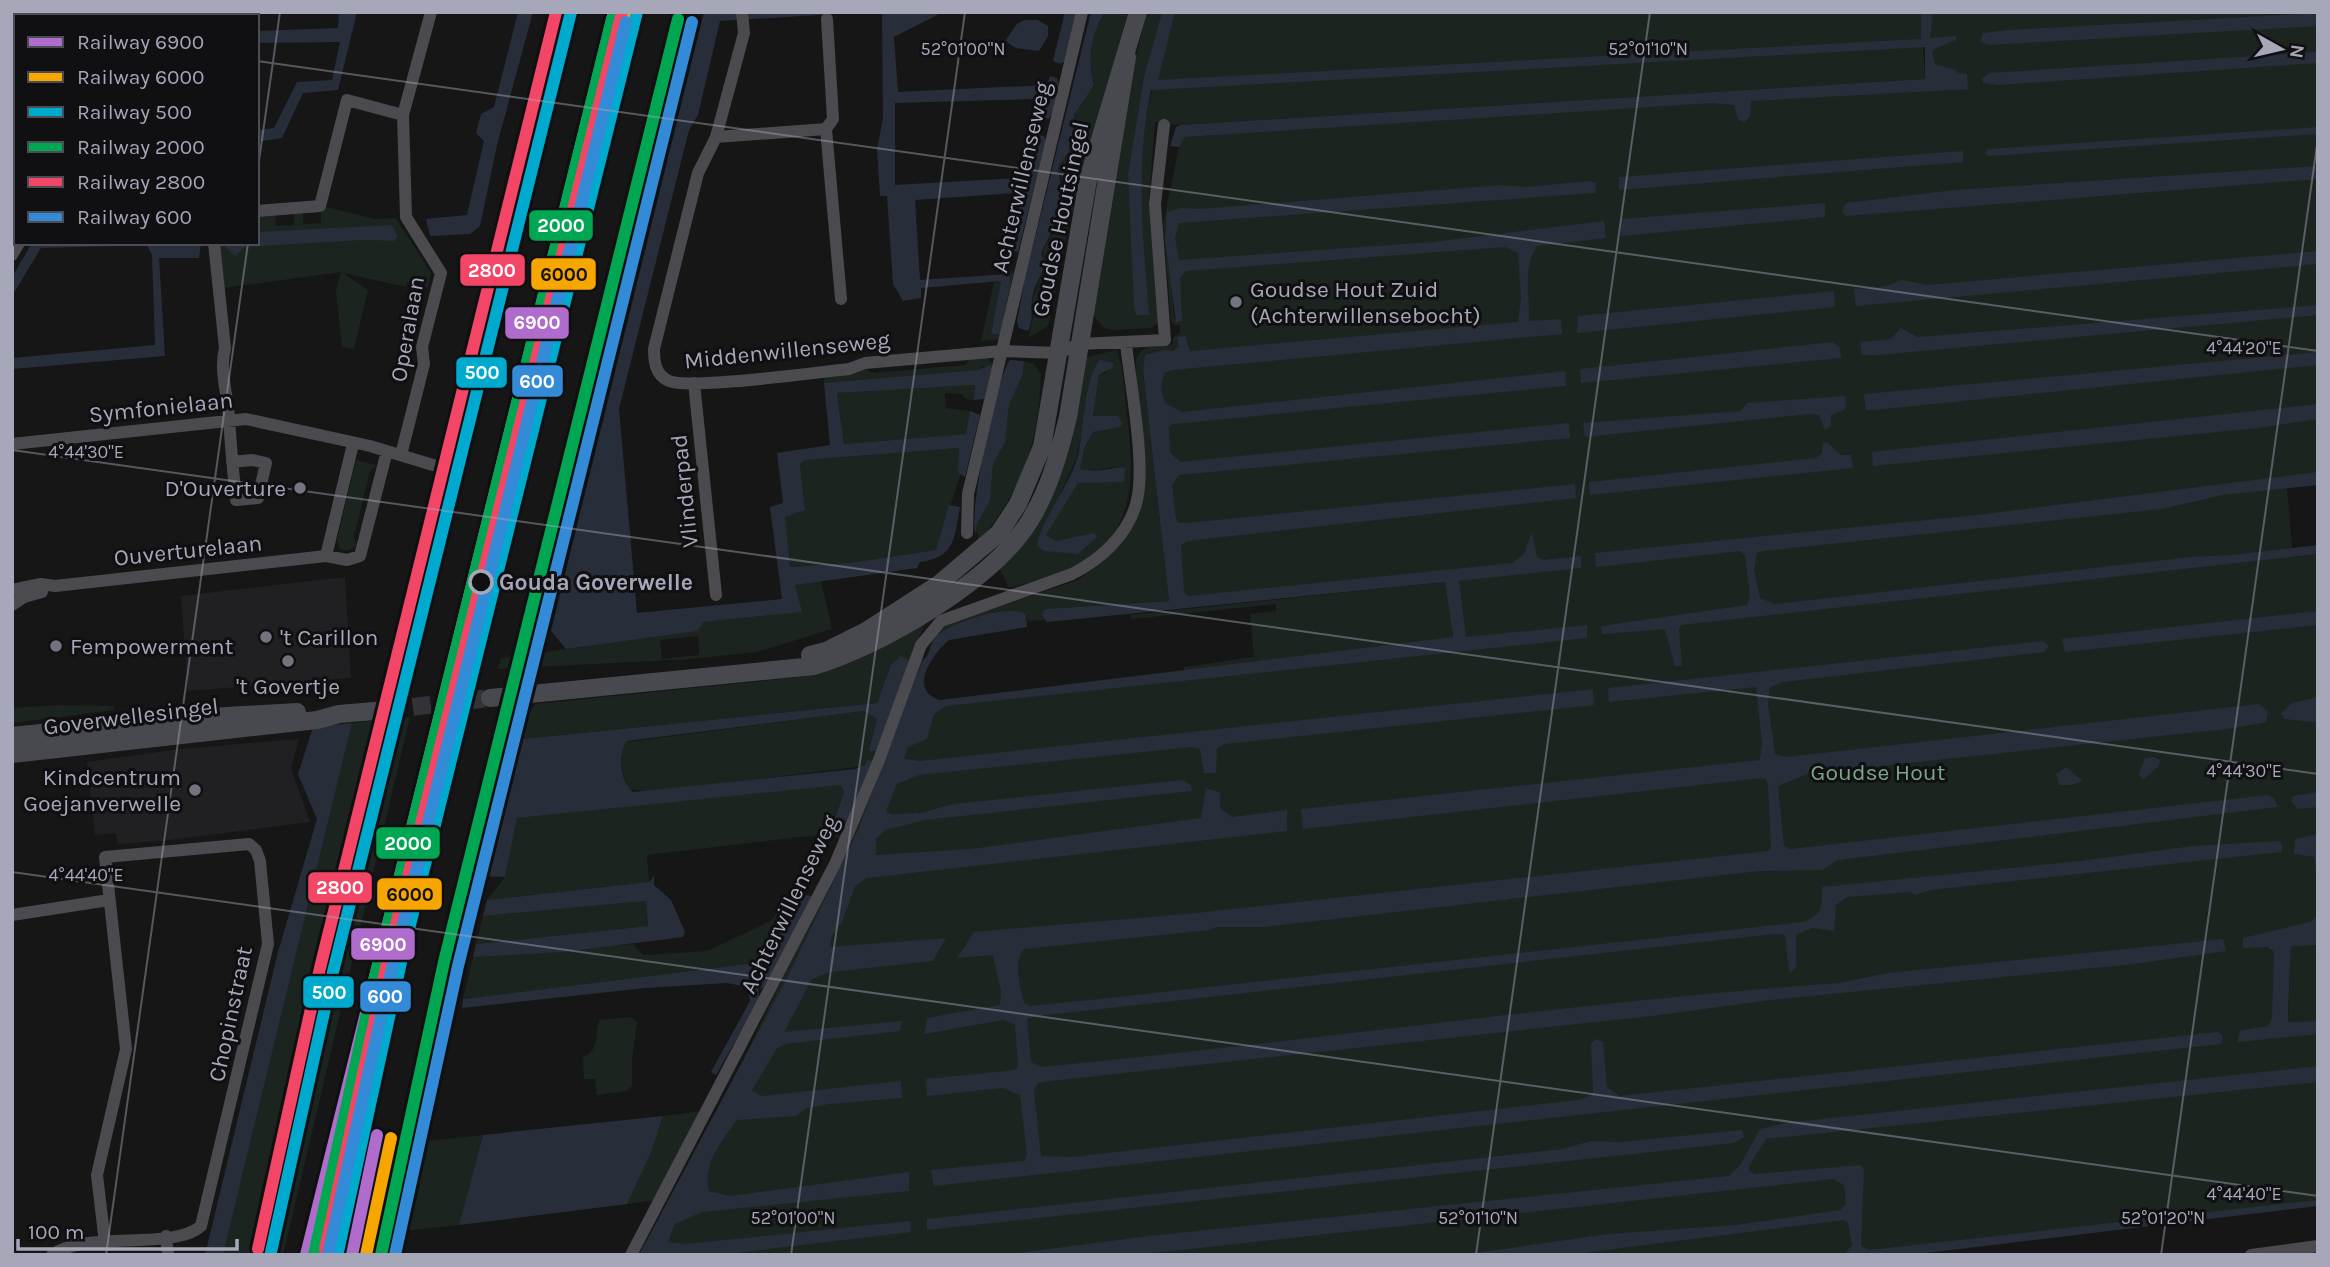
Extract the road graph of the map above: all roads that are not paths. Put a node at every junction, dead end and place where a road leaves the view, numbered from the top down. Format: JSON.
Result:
{"nodes":[{"id":1,"x":430,"y":12,"type":"edge"},
{"id":2,"x":742,"y":12,"type":"edge"},
{"id":3,"x":1082,"y":12,"type":"edge"},
{"id":4,"x":1138,"y":12,"type":"edge"},
{"id":5,"x":827,"y":19,"type":"dead end"},
{"id":6,"x":1127,"y":57,"type":"junction"},
{"id":7,"x":403,"y":115,"type":"junction"},
{"id":8,"x":1164,"y":125,"type":"dead end"},
{"id":9,"x":826,"y":130,"type":"junction"},
{"id":10,"x":716,"y":137,"type":"junction"},
{"id":11,"x":259,"y":211,"type":"edge"},
{"id":12,"x":214,"y":245,"type":"edge"},
{"id":13,"x":841,"y":299,"type":"dead end"},
{"id":14,"x":1126,"y":343,"type":"junction"},
{"id":15,"x":1079,"y":344,"type":"junction"},
{"id":16,"x":1002,"y":351,"type":"junction"},
{"id":17,"x":1059,"y":353,"type":"junction"},
{"id":18,"x":694,"y":383,"type":"junction"},
{"id":19,"x":229,"y":420,"type":"junction"},
{"id":20,"x":12,"y":444,"type":"edge"},
{"id":21,"x":353,"y":444,"type":"junction"},
{"id":22,"x":387,"y":451,"type":"junction"},
{"id":23,"x":401,"y":455,"type":"junction"},
{"id":24,"x":232,"y":462,"type":"dead end"},
{"id":25,"x":433,"y":465,"type":"dead end"},
{"id":26,"x":967,"y":533,"type":"dead end"},
{"id":27,"x":326,"y":556,"type":"junction"},
{"id":28,"x":55,"y":586,"type":"junction"},
{"id":29,"x":12,"y":590,"type":"edge"},
{"id":30,"x":716,"y":595,"type":"dead end"},
{"id":31,"x":12,"y":605,"type":"edge"},
{"id":32,"x":768,"y":669,"type":"junction"},
{"id":33,"x":490,"y":698,"type":"tunnel mouth"},
{"id":34,"x":386,"y":710,"type":"tunnel mouth"},
{"id":35,"x":339,"y":714,"type":"junction"},
{"id":36,"x":12,"y":736,"type":"edge"},
{"id":37,"x":12,"y":754,"type":"edge"},
{"id":38,"x":109,"y":900,"type":"junction"},
{"id":39,"x":12,"y":915,"type":"edge"},
{"id":40,"x":166,"y":1236,"type":"junction"},
{"id":41,"x":105,"y":1243,"type":"junction"},
{"id":42,"x":2318,"y":1246,"type":"edge"},
{"id":43,"x":52,"y":1255,"type":"edge"},
{"id":44,"x":168,"y":1255,"type":"edge"},
{"id":45,"x":631,"y":1255,"type":"edge"},
{"id":46,"x":2250,"y":1255,"type":"edge"}],
"edges":[{"from":1,"to":7,"type":"street","name":"Operalaan"},
{"from":2,"to":10,"type":"street","name":"Middenwillenseweg"},
{"from":3,"to":16,"type":"street","name":"Achterwillenseweg"},
{"from":4,"to":6,"type":"main road","name":"Goudse Houtsingel"},
{"from":5,"to":9,"type":"street"},
{"from":6,"to":15,"type":"main road","name":"Goudse Houtsingel"},
{"from":6,"to":17,"type":"main road","name":"Goudse Houtsingel"},
{"from":7,"to":11,"type":"street"},
{"from":7,"to":23,"type":"street","name":"Operalaan"},
{"from":8,"to":14,"type":"street"},
{"from":9,"to":10,"type":"street"},
{"from":9,"to":13,"type":"street"},
{"from":10,"to":18,"type":"street","name":"Middenwillenseweg"},
{"from":12,"to":19,"type":"street"},
{"from":14,"to":15,"type":"street"},
{"from":14,"to":45,"type":"street","name":"Achterwillenseweg"},
{"from":15,"to":17,"type":"street"},
{"from":15,"to":32,"type":"main road"},
{"from":16,"to":17,"type":"street"},
{"from":16,"to":18,"type":"street","name":"Middenwillenseweg"},
{"from":16,"to":26,"type":"street","name":"Achterwillenseweg"},
{"from":17,"to":32,"type":"main road"},
{"from":18,"to":30,"type":"street","name":"Vlinderpad"},
{"from":19,"to":20,"type":"street","name":"Symfonielaan"},
{"from":19,"to":21,"type":"street","name":"Symfonielaan"},
{"from":19,"to":24,"type":"street"},
{"from":21,"to":22,"type":"street","name":"Symfonielaan"},
{"from":21,"to":27,"type":"street"},
{"from":22,"to":23,"type":"street","name":"Symfonielaan"},
{"from":22,"to":27,"type":"street","name":"Ouverturelaan"},
{"from":23,"to":25,"type":"street","name":"Symfonielaan"},
{"from":27,"to":28,"type":"street","name":"Ouverturelaan"},
{"from":28,"to":29,"type":"street","name":"Ouverturelaan"},
{"from":28,"to":31,"type":"street","name":"Ouverturelaan"},
{"from":32,"to":33,"type":"main road"},
{"from":34,"to":35,"type":"main road","name":"Goverwellesingel"},
{"from":35,"to":36,"type":"main road","name":"Goverwellesingel"},
{"from":35,"to":37,"type":"main road","name":"Goverwellesingel"},
{"from":38,"to":39,"type":"street"},
{"from":38,"to":40,"type":"street","name":"Chopinstraat"},
{"from":38,"to":41,"type":"street","name":"Chopinstraat"},
{"from":40,"to":41,"type":"street","name":"Chopinstraat"},
{"from":40,"to":44,"type":"street"},
{"from":41,"to":43,"type":"street","name":"Chopinstraat"},
{"from":42,"to":46,"type":"street"}]}
